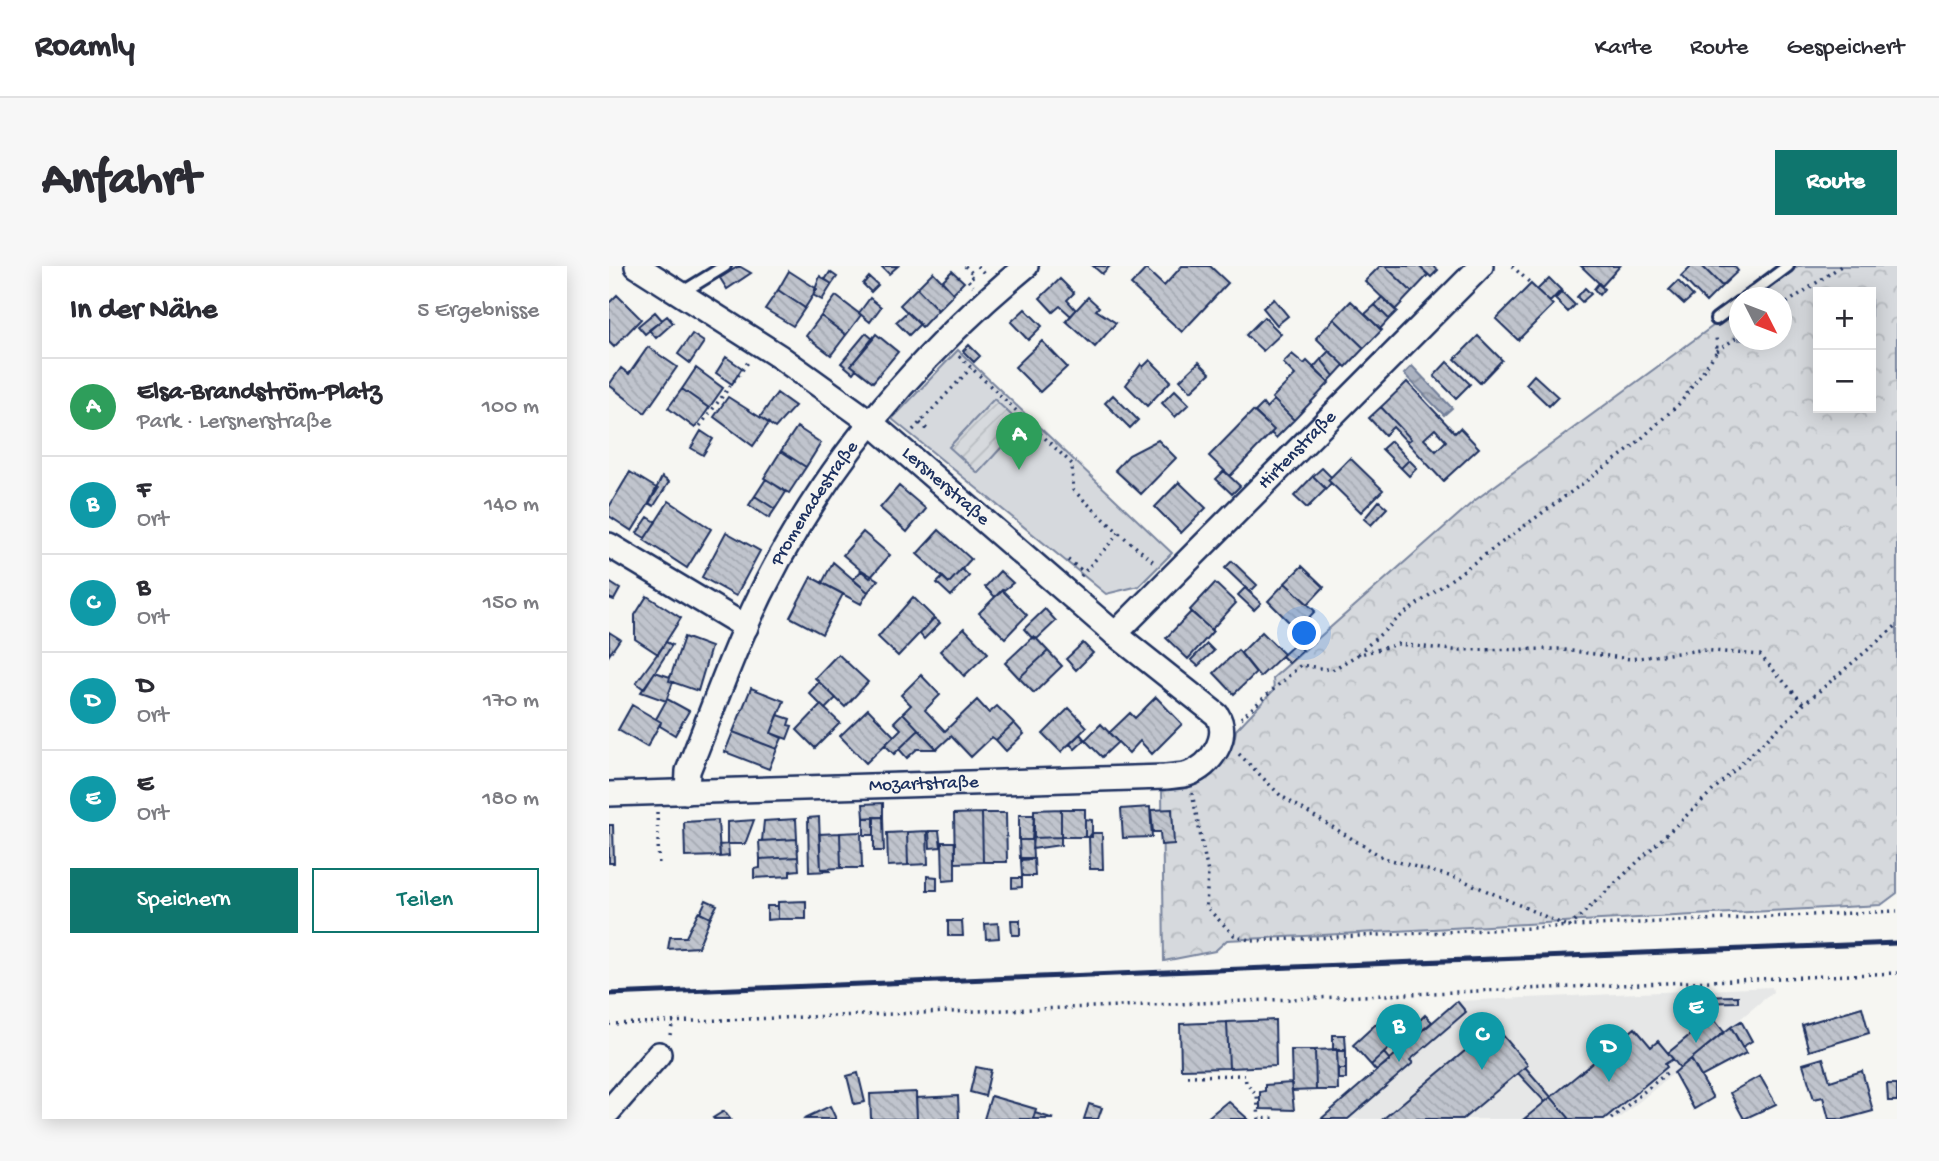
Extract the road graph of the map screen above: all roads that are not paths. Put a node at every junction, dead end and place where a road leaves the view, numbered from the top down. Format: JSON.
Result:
{"nodes":[{"id":1,"x":638,"y":266,"type":"edge"},
{"id":2,"x":725,"y":266,"type":"edge"},
{"id":3,"x":1026,"y":266,"type":"edge"},
{"id":4,"x":1481,"y":266,"type":"edge"},
{"id":5,"x":1788,"y":266,"type":"edge"},
{"id":6,"x":1760,"y":287,"type":"edge"},
{"id":7,"x":681,"y":293,"type":"junction"},
{"id":8,"x":1729,"y":309,"type":"edge"},
{"id":9,"x":1716,"y":319,"type":"road end"},
{"id":10,"x":869,"y":421,"type":"junction"},
{"id":11,"x":609,"y":545,"type":"edge"},
{"id":12,"x":745,"y":627,"type":"junction"},
{"id":13,"x":1115,"y":634,"type":"junction"},
{"id":14,"x":1188,"y":774,"type":"joint"},
{"id":15,"x":687,"y":792,"type":"junction"},
{"id":16,"x":609,"y":794,"type":"edge"},
{"id":17,"x":659,"y":1054,"type":"dead end"},
{"id":18,"x":609,"y":1111,"type":"edge"}],
"edges":[{"from":1,"to":7,"type":"street","name":"Lersnerstraße"},
{"from":2,"to":7,"type":"lane"},
{"from":3,"to":10,"type":"street","name":"Promenadestraße"},
{"from":4,"to":13,"type":"street","name":"Hirtenstraße"},
{"from":5,"to":6,"type":"lane"},
{"from":7,"to":10,"type":"street","name":"Lersnerstraße"},
{"from":8,"to":9,"type":"lane"},
{"from":10,"to":12,"type":"street","name":"Promenadestraße"},
{"from":10,"to":13,"type":"street","name":"Lersnerstraße"},
{"from":11,"to":12,"type":"street"},
{"from":12,"to":15,"type":"street","name":"Promenadestraße"},
{"from":13,"to":14,"type":"street","name":"Lersnerstraße"},
{"from":14,"to":15,"type":"street","name":"Mozartstraße"},
{"from":15,"to":16,"type":"street","name":"Mozartstraße"},
{"from":17,"to":18,"type":"street"}]}
